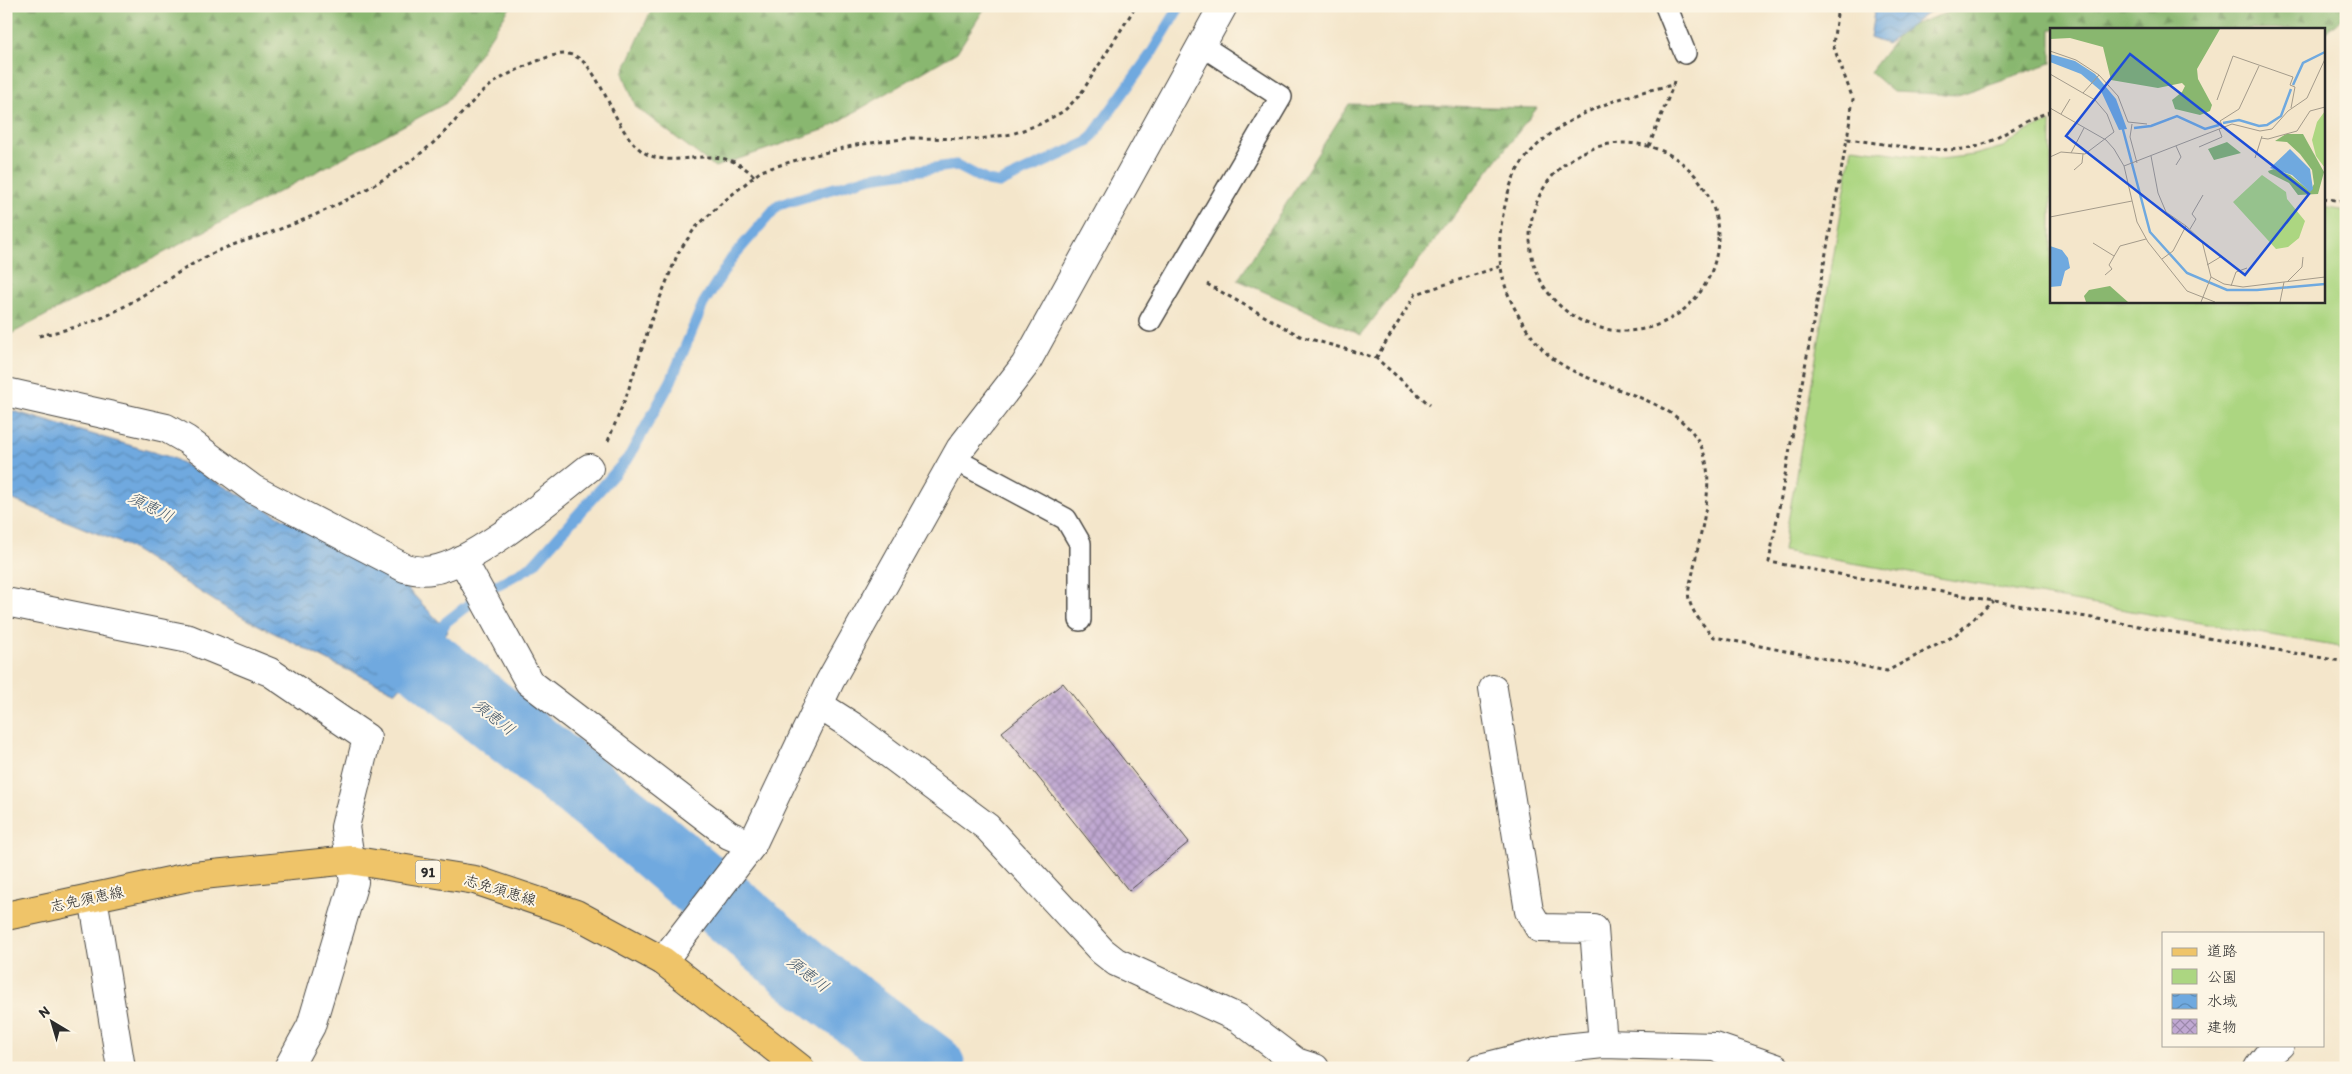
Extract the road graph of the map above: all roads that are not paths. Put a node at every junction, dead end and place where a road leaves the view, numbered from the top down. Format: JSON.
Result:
{"nodes":[{"id":1,"x":1222,"y":6,"type":"edge"},
{"id":2,"x":1666,"y":6,"type":"edge"},
{"id":3,"x":1201,"y":45,"type":"junction"},
{"id":4,"x":1685,"y":53,"type":"road end"},
{"id":5,"x":1150,"y":320,"type":"dead end"},
{"id":6,"x":6,"y":392,"type":"edge"},
{"id":7,"x":954,"y":459,"type":"junction"},
{"id":8,"x":589,"y":468,"type":"road end"},
{"id":9,"x":462,"y":559,"type":"junction"},
{"id":10,"x":6,"y":602,"type":"edge"},
{"id":11,"x":1080,"y":620,"type":"dead end"},
{"id":12,"x":1493,"y":689,"type":"dead end"},
{"id":13,"x":819,"y":705,"type":"junction"},
{"id":14,"x":752,"y":845,"type":"junction"},
{"id":15,"x":350,"y":860,"type":"junction"},
{"id":16,"x":93,"y":898,"type":"junction"},
{"id":17,"x":6,"y":916,"type":"edge"},
{"id":18,"x":663,"y":961,"type":"junction"},
{"id":19,"x":1603,"y":1044,"type":"junction"},
{"id":20,"x":2279,"y":1046,"type":"edge"},
{"id":21,"x":1556,"y":1058,"type":"edge"},
{"id":22,"x":121,"y":1068,"type":"edge"},
{"id":23,"x":288,"y":1068,"type":"edge"},
{"id":24,"x":800,"y":1068,"type":"edge"},
{"id":25,"x":1315,"y":1068,"type":"edge"},
{"id":26,"x":1480,"y":1068,"type":"edge"},
{"id":27,"x":1776,"y":1068,"type":"edge"},
{"id":28,"x":2258,"y":1068,"type":"edge"}],
"edges":[{"from":1,"to":3,"type":"street"},
{"from":2,"to":4,"type":"lane"},
{"from":3,"to":5,"type":"lane"},
{"from":3,"to":7,"type":"street"},
{"from":6,"to":9,"type":"street"},
{"from":7,"to":11,"type":"lane"},
{"from":7,"to":13,"type":"street"},
{"from":8,"to":9,"type":"street"},
{"from":9,"to":14,"type":"street"},
{"from":10,"to":15,"type":"street"},
{"from":12,"to":19,"type":"street"},
{"from":13,"to":14,"type":"street"},
{"from":13,"to":25,"type":"street"},
{"from":14,"to":18,"type":"street"},
{"from":15,"to":16,"type":"main road","name":"志免須恵線","number":"91"},
{"from":15,"to":18,"type":"main road","name":"志免須恵線","number":"91"},
{"from":15,"to":23,"type":"street"},
{"from":16,"to":17,"type":"main road","name":"志免須恵線","number":"91"},
{"from":16,"to":22,"type":"street"},
{"from":18,"to":24,"type":"main road","name":"志免須恵線","number":"91"},
{"from":19,"to":21,"type":"street"},
{"from":19,"to":27,"type":"street"},
{"from":20,"to":28,"type":"street"},
{"from":21,"to":26,"type":"street"}]}
